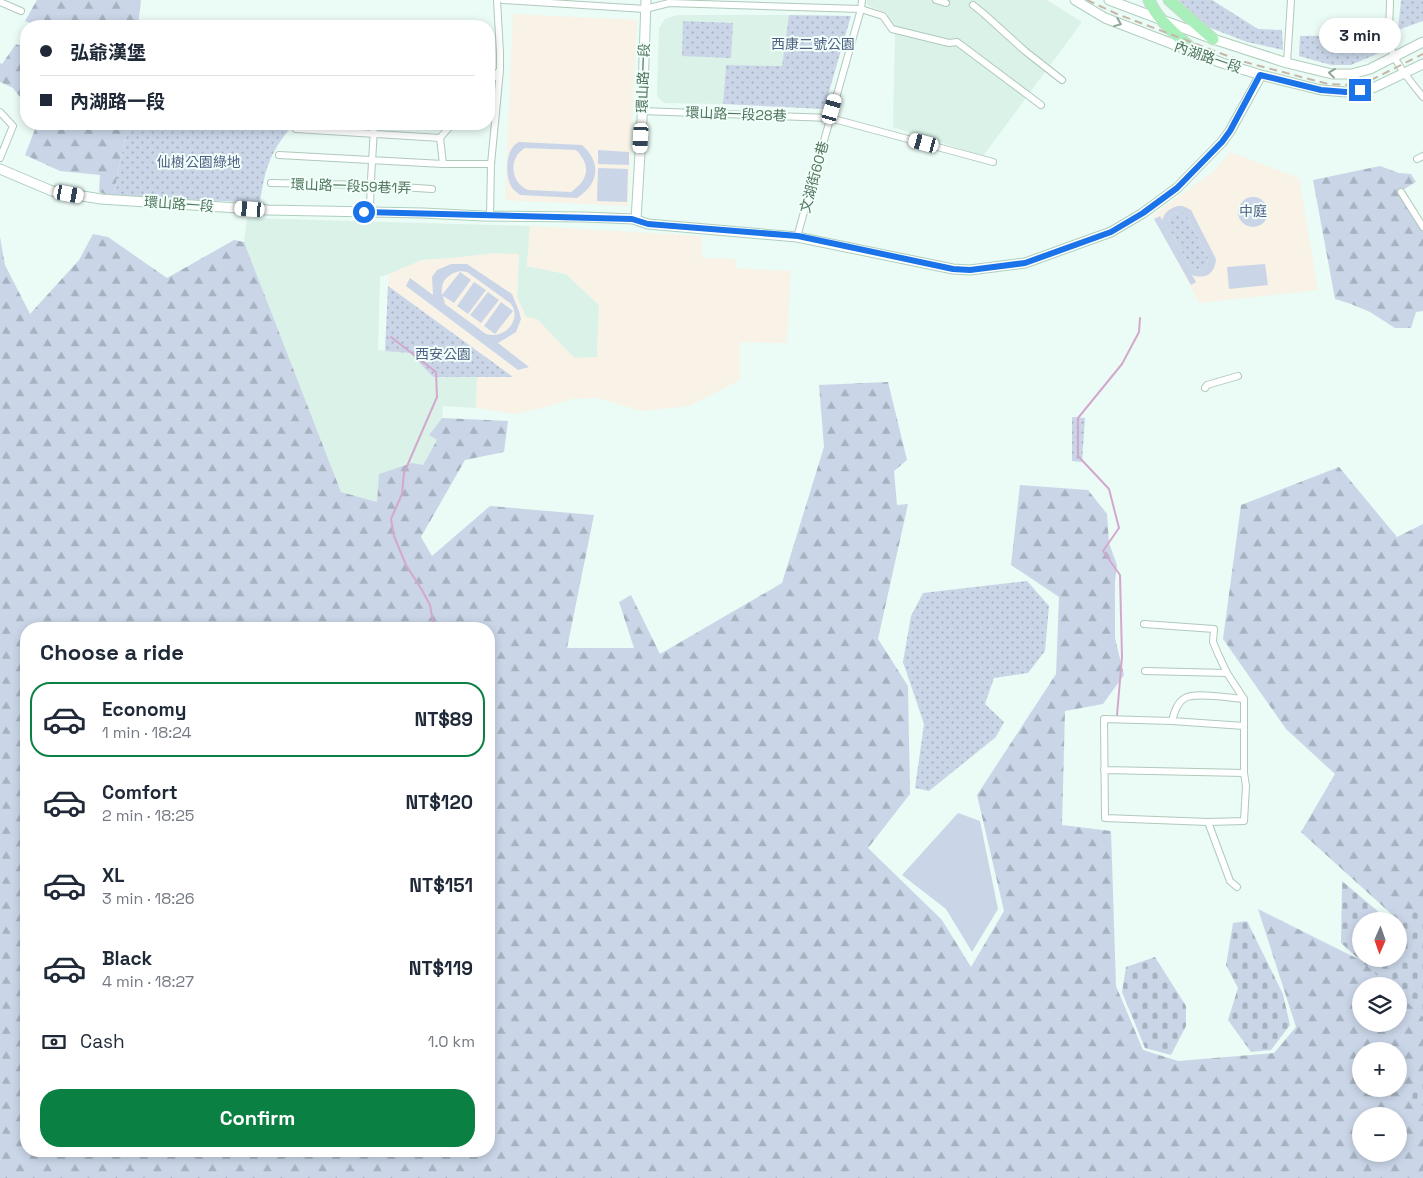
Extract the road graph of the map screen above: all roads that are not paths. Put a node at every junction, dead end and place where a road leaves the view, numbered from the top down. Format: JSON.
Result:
{"nodes":[{"id":1,"x":497,"y":0,"type":"edge"},
{"id":2,"x":503,"y":0,"type":"edge"},
{"id":3,"x":862,"y":0,"type":"edge"},
{"id":4,"x":936,"y":0,"type":"edge"},
{"id":5,"x":1075,"y":0,"type":"edge"},
{"id":6,"x":1144,"y":0,"type":"edge"},
{"id":7,"x":1168,"y":0,"type":"edge"},
{"id":8,"x":1290,"y":0,"type":"edge"},
{"id":9,"x":1390,"y":0,"type":"edge"},
{"id":10,"x":1112,"y":1,"type":"edge"},
{"id":11,"x":0,"y":2,"type":"edge"},
{"id":12,"x":946,"y":3,"type":"dead end"},
{"id":13,"x":645,"y":4,"type":"edge"},
{"id":14,"x":1151,"y":4,"type":"edge"},
{"id":15,"x":973,"y":5,"type":"dead end"},
{"id":16,"x":861,"y":9,"type":"junction"},
{"id":17,"x":21,"y":11,"type":"dead end"},
{"id":18,"x":1162,"y":20,"type":"junction"},
{"id":19,"x":1213,"y":39,"type":"junction"},
{"id":20,"x":1423,"y":42,"type":"edge"},
{"id":21,"x":1198,"y":54,"type":"junction"},
{"id":22,"x":1394,"y":56,"type":"junction"},
{"id":23,"x":1287,"y":62,"type":"junction"},
{"id":24,"x":1423,"y":64,"type":"edge"},
{"id":25,"x":500,"y":70,"type":"junction"},
{"id":26,"x":1404,"y":73,"type":"junction"},
{"id":27,"x":1260,"y":75,"type":"junction"},
{"id":28,"x":495,"y":76,"type":"edge"},
{"id":29,"x":1062,"y":80,"type":"dead end"},
{"id":30,"x":1423,"y":97,"type":"edge"},
{"id":31,"x":1041,"y":105,"type":"dead end"},
{"id":32,"x":642,"y":110,"type":"junction"},
{"id":33,"x":0,"y":112,"type":"edge"},
{"id":34,"x":830,"y":118,"type":"junction"},
{"id":35,"x":495,"y":122,"type":"edge"},
{"id":36,"x":312,"y":130,"type":"edge"},
{"id":37,"x":374,"y":130,"type":"edge"},
{"id":38,"x":447,"y":130,"type":"edge"},
{"id":39,"x":494,"y":130,"type":"edge"},
{"id":40,"x":374,"y":134,"type":"junction"},
{"id":41,"x":440,"y":138,"type":"junction"},
{"id":42,"x":279,"y":155,"type":"dead end"},
{"id":43,"x":0,"y":158,"type":"edge"},
{"id":44,"x":373,"y":159,"type":"junction"},
{"id":45,"x":994,"y":162,"type":"dead end"},
{"id":46,"x":443,"y":164,"type":"junction"},
{"id":47,"x":491,"y":164,"type":"junction"},
{"id":48,"x":0,"y":169,"type":"edge"},
{"id":49,"x":271,"y":184,"type":"dead end"},
{"id":50,"x":370,"y":185,"type":"junction"},
{"id":51,"x":432,"y":189,"type":"dead end"},
{"id":52,"x":1401,"y":192,"type":"dead end"},
{"id":53,"x":370,"y":213,"type":"junction"},
{"id":54,"x":490,"y":217,"type":"junction"},
{"id":55,"x":636,"y":220,"type":"junction"},
{"id":56,"x":1423,"y":227,"type":"edge"},
{"id":57,"x":798,"y":236,"type":"junction"},
{"id":58,"x":1238,"y":376,"type":"dead end"},
{"id":59,"x":1205,"y":388,"type":"dead end"},
{"id":60,"x":1144,"y":624,"type":"dead end"},
{"id":61,"x":1145,"y":671,"type":"dead end"},
{"id":62,"x":1228,"y":673,"type":"junction"},
{"id":63,"x":1244,"y":699,"type":"junction"},
{"id":64,"x":1172,"y":721,"type":"junction"},
{"id":65,"x":1244,"y":726,"type":"junction"},
{"id":66,"x":1104,"y":770,"type":"junction"},
{"id":67,"x":1244,"y":773,"type":"junction"},
{"id":68,"x":1208,"y":822,"type":"junction"},
{"id":69,"x":1237,"y":887,"type":"dead end"}],
"edges":[{"from":1,"to":25,"type":"street"},
{"from":2,"to":13,"type":"street"},
{"from":3,"to":16,"type":"street","name":"文湖街60巷"},
{"from":4,"to":12,"type":"street"},
{"from":5,"to":21,"type":"street","name":"內湖路一段","one_way":true},
{"from":6,"to":14,"type":"street"},
{"from":7,"to":19,"type":"highway"},
{"from":8,"to":23,"type":"street"},
{"from":9,"to":22,"type":"street"},
{"from":10,"to":18,"type":"street","name":"內湖路一段"},
{"from":11,"to":17,"type":"street"},
{"from":13,"to":16,"type":"street"},
{"from":13,"to":32,"type":"street","name":"環山路一段"},
{"from":14,"to":18,"type":"highway"},
{"from":15,"to":29,"type":"street"},
{"from":16,"to":31,"type":"street"},
{"from":16,"to":34,"type":"street","name":"文湖街60巷"},
{"from":18,"to":19,"type":"street","name":"內湖路一段"},
{"from":18,"to":21,"type":"highway"},
{"from":19,"to":23,"type":"street","name":"內湖路一段"},
{"from":20,"to":22,"type":"street","name":"內湖路一段"},
{"from":21,"to":27,"type":"street","name":"內湖路一段"},
{"from":22,"to":23,"type":"street","name":"內湖路一段","one_way":true},
{"from":22,"to":26,"type":"street"},
{"from":24,"to":26,"type":"street","name":"內湖路一段"},
{"from":25,"to":28,"type":"street"},
{"from":25,"to":35,"type":"street"},
{"from":26,"to":27,"type":"street","name":"內湖路一段"},
{"from":26,"to":30,"type":"street"},
{"from":27,"to":57,"type":"street"},
{"from":32,"to":34,"type":"street","name":"環山路一段28巷"},
{"from":32,"to":55,"type":"street","name":"環山路一段"},
{"from":33,"to":43,"type":"street"},
{"from":34,"to":45,"type":"street","name":"環山路一段28巷"},
{"from":34,"to":57,"type":"street","name":"文湖街60巷"},
{"from":36,"to":40,"type":"street"},
{"from":37,"to":40,"type":"street"},
{"from":38,"to":41,"type":"street"},
{"from":39,"to":47,"type":"street"},
{"from":40,"to":41,"type":"street"},
{"from":40,"to":44,"type":"street"},
{"from":41,"to":46,"type":"street"},
{"from":42,"to":44,"type":"street"},
{"from":44,"to":46,"type":"street"},
{"from":44,"to":50,"type":"street"},
{"from":46,"to":47,"type":"street"},
{"from":47,"to":54,"type":"street"},
{"from":48,"to":53,"type":"street","name":"環山路一段"},
{"from":49,"to":50,"type":"street","name":"環山路一段59巷1弄"},
{"from":50,"to":51,"type":"street","name":"環山路一段59巷1弄"},
{"from":50,"to":53,"type":"street"},
{"from":52,"to":56,"type":"street"},
{"from":53,"to":54,"type":"street","name":"環山路一段"},
{"from":54,"to":55,"type":"street","name":"環山路一段"},
{"from":55,"to":57,"type":"street"},
{"from":58,"to":59,"type":"street"},
{"from":60,"to":62,"type":"street"},
{"from":61,"to":62,"type":"street"},
{"from":62,"to":63,"type":"street"},
{"from":63,"to":64,"type":"street"},
{"from":63,"to":65,"type":"street"},
{"from":64,"to":65,"type":"street"},
{"from":64,"to":66,"type":"street"},
{"from":65,"to":67,"type":"street"},
{"from":66,"to":67,"type":"street"},
{"from":66,"to":68,"type":"street"},
{"from":67,"to":68,"type":"street"},
{"from":68,"to":69,"type":"street"}]}
